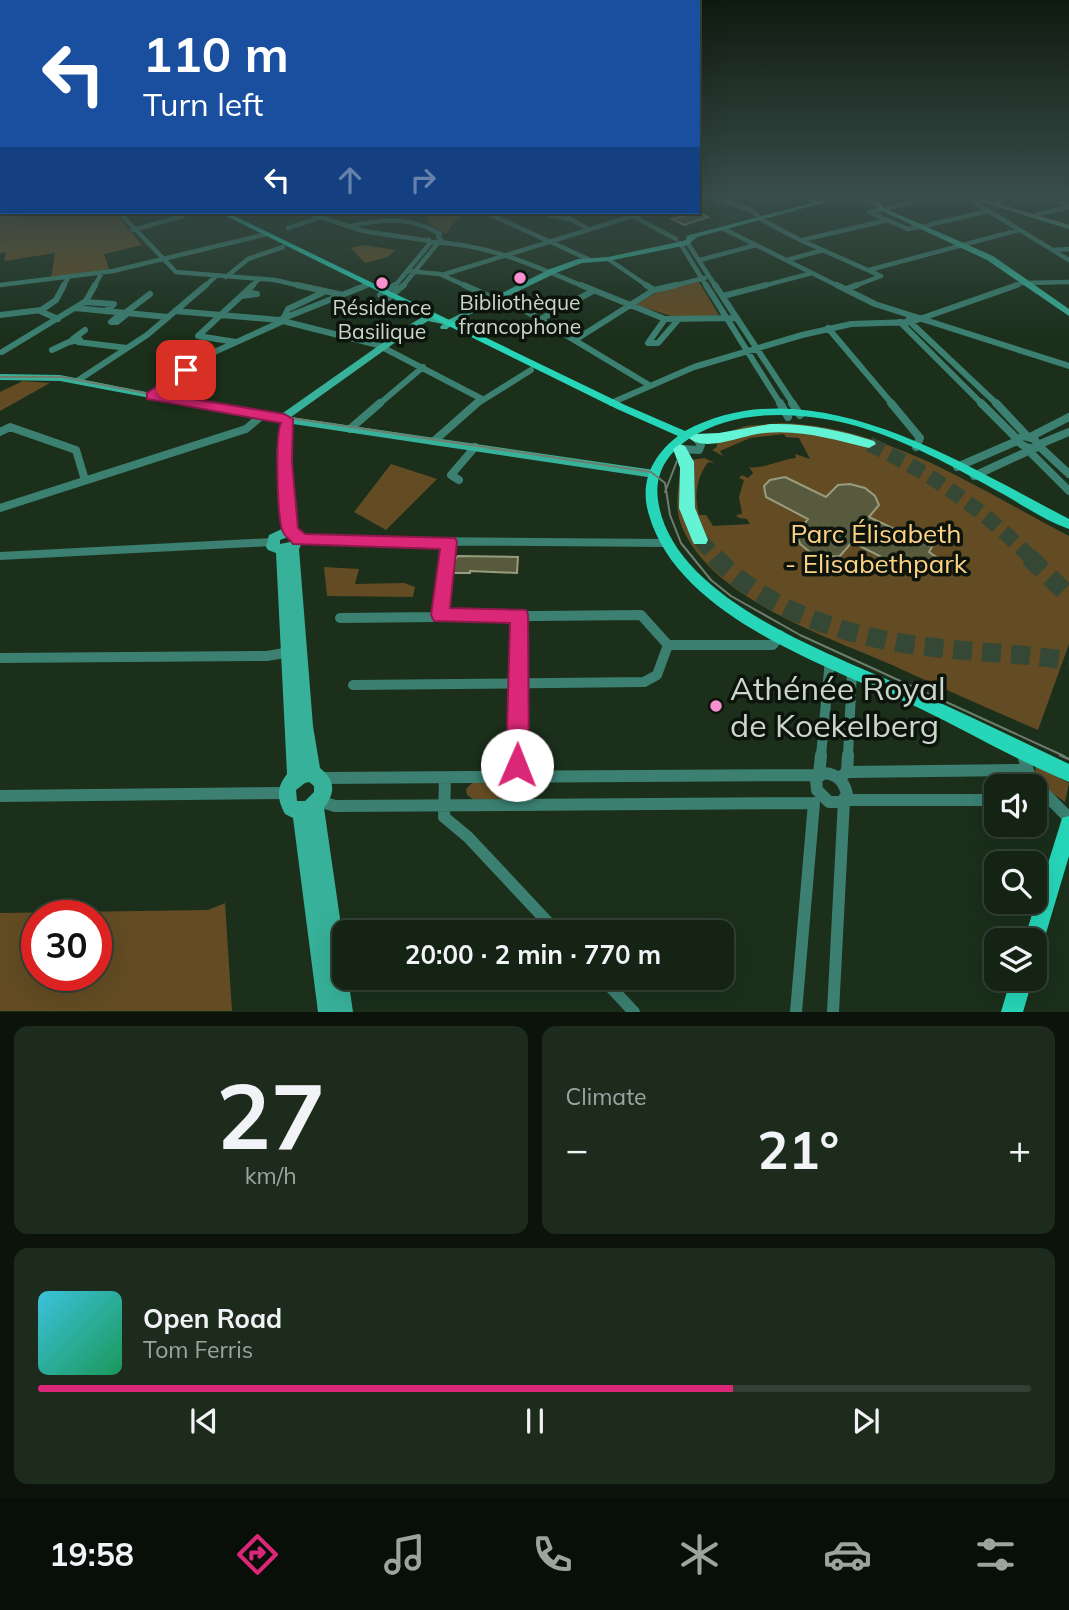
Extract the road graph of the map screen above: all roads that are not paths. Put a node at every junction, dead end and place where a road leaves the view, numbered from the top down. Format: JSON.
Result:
{"nodes":[{"id":1,"x":144,"y":241,"type":"edge"},
{"id":2,"x":239,"y":241,"type":"edge"},
{"id":3,"x":274,"y":241,"type":"edge"},
{"id":4,"x":277,"y":241,"type":"edge"},
{"id":5,"x":430,"y":241,"type":"edge"},
{"id":6,"x":440,"y":241,"type":"edge"},
{"id":7,"x":442,"y":241,"type":"edge"},
{"id":8,"x":681,"y":241,"type":"junction"},
{"id":9,"x":749,"y":241,"type":"edge"},
{"id":10,"x":803,"y":241,"type":"edge"},
{"id":11,"x":962,"y":241,"type":"edge"},
{"id":12,"x":973,"y":241,"type":"edge"},
{"id":13,"x":1038,"y":241,"type":"edge"},
{"id":14,"x":550,"y":242,"type":"joint"},
{"id":15,"x":966,"y":243,"type":"junction"},
{"id":16,"x":757,"y":245,"type":"junction"},
{"id":17,"x":283,"y":247,"type":"junction"},
{"id":18,"x":1069,"y":249,"type":"edge"},
{"id":19,"x":823,"y":250,"type":"junction"},
{"id":20,"x":1052,"y":250,"type":"junction"},
{"id":21,"x":508,"y":255,"type":"junction"},
{"id":22,"x":588,"y":259,"type":"junction"},
{"id":23,"x":608,"y":259,"type":"junction"},
{"id":24,"x":162,"y":260,"type":"junction"},
{"id":25,"x":700,"y":260,"type":"junction"},
{"id":26,"x":787,"y":260,"type":"junction"},
{"id":27,"x":1069,"y":260,"type":"edge"},
{"id":28,"x":869,"y":270,"type":"junction"},
{"id":29,"x":407,"y":271,"type":"junction"},
{"id":30,"x":415,"y":272,"type":"junction"},
{"id":31,"x":550,"y":272,"type":"junction"},
{"id":32,"x":812,"y":273,"type":"junction"},
{"id":33,"x":101,"y":274,"type":"junction"},
{"id":34,"x":442,"y":275,"type":"junction"},
{"id":35,"x":216,"y":276,"type":"junction"},
{"id":36,"x":226,"y":277,"type":"junction"},
{"id":37,"x":68,"y":278,"type":"junction"},
{"id":38,"x":701,"y":278,"type":"junction"},
{"id":39,"x":712,"y":278,"type":"junction"},
{"id":40,"x":259,"y":279,"type":"junction"},
{"id":41,"x":1069,"y":282,"type":"edge"},
{"id":42,"x":1031,"y":283,"type":"junction"},
{"id":43,"x":0,"y":285,"type":"edge"},
{"id":44,"x":366,"y":285,"type":"junction"},
{"id":45,"x":846,"y":289,"type":"junction"},
{"id":46,"x":654,"y":290,"type":"junction"},
{"id":47,"x":326,"y":291,"type":"junction"},
{"id":48,"x":593,"y":291,"type":"junction"},
{"id":49,"x":150,"y":294,"type":"dead end"},
{"id":50,"x":343,"y":295,"type":"junction"},
{"id":51,"x":387,"y":295,"type":"junction"},
{"id":52,"x":723,"y":296,"type":"junction"},
{"id":53,"x":498,"y":297,"type":"junction"},
{"id":54,"x":85,"y":302,"type":"junction"},
{"id":55,"x":630,"y":306,"type":"junction"},
{"id":56,"x":1069,"y":306,"type":"edge"},
{"id":57,"x":884,"y":308,"type":"junction"},
{"id":58,"x":75,"y":309,"type":"junction"},
{"id":59,"x":41,"y":310,"type":"junction"},
{"id":60,"x":106,"y":311,"type":"junction"},
{"id":61,"x":175,"y":311,"type":"junction"},
{"id":62,"x":125,"y":313,"type":"junction"},
{"id":63,"x":1069,"y":313,"type":"edge"},
{"id":64,"x":0,"y":315,"type":"edge"},
{"id":65,"x":220,"y":315,"type":"junction"},
{"id":66,"x":168,"y":317,"type":"junction"},
{"id":67,"x":426,"y":318,"type":"junction"},
{"id":68,"x":727,"y":318,"type":"junction"},
{"id":69,"x":737,"y":318,"type":"junction"},
{"id":70,"x":58,"y":319,"type":"junction"},
{"id":71,"x":922,"y":319,"type":"junction"},
{"id":72,"x":284,"y":320,"type":"junction"},
{"id":73,"x":541,"y":320,"type":"junction"},
{"id":74,"x":665,"y":320,"type":"junction"},
{"id":75,"x":677,"y":321,"type":"junction"},
{"id":76,"x":911,"y":322,"type":"junction"},
{"id":77,"x":900,"y":323,"type":"junction"},
{"id":78,"x":446,"y":325,"type":"junction"},
{"id":79,"x":828,"y":328,"type":"junction"},
{"id":80,"x":85,"y":330,"type":"dead end"},
{"id":81,"x":909,"y":331,"type":"junction"},
{"id":82,"x":922,"y":331,"type":"junction"},
{"id":83,"x":575,"y":340,"type":"junction"},
{"id":84,"x":73,"y":341,"type":"junction"},
{"id":85,"x":236,"y":342,"type":"junction"},
{"id":86,"x":382,"y":346,"type":"junction"},
{"id":87,"x":127,"y":348,"type":"junction"},
{"id":88,"x":757,"y":348,"type":"junction"},
{"id":89,"x":52,"y":351,"type":"dead end"},
{"id":90,"x":746,"y":351,"type":"junction"},
{"id":91,"x":1,"y":352,"type":"edge"},
{"id":92,"x":1069,"y":366,"type":"edge"},
{"id":93,"x":423,"y":367,"type":"junction"},
{"id":94,"x":531,"y":370,"type":"junction"},
{"id":95,"x":0,"y":377,"type":"edge"},
{"id":96,"x":77,"y":381,"type":"junction"},
{"id":97,"x":649,"y":385,"type":"junction"},
{"id":98,"x":152,"y":396,"type":"junction"},
{"id":99,"x":482,"y":400,"type":"junction"},
{"id":100,"x":611,"y":402,"type":"junction"},
{"id":101,"x":196,"y":405,"type":"junction"},
{"id":102,"x":793,"y":414,"type":"junction"},
{"id":103,"x":1069,"y":417,"type":"edge"},
{"id":104,"x":260,"y":418,"type":"junction"},
{"id":105,"x":287,"y":420,"type":"junction"},
{"id":106,"x":0,"y":423,"type":"edge"},
{"id":107,"x":10,"y":427,"type":"junction"},
{"id":108,"x":350,"y":429,"type":"junction"},
{"id":109,"x":0,"y":432,"type":"edge"},
{"id":110,"x":1069,"y":432,"type":"edge"},
{"id":111,"x":1029,"y":437,"type":"junction"},
{"id":112,"x":1017,"y":440,"type":"junction"},
{"id":113,"x":434,"y":441,"type":"junction"},
{"id":114,"x":684,"y":442,"type":"junction"},
{"id":115,"x":869,"y":444,"type":"tunnel mouth"},
{"id":116,"x":1040,"y":445,"type":"junction"},
{"id":117,"x":475,"y":447,"type":"junction"},
{"id":118,"x":916,"y":447,"type":"junction"},
{"id":119,"x":1029,"y":448,"type":"junction"},
{"id":120,"x":957,"y":467,"type":"junction"},
{"id":121,"x":654,"y":474,"type":"junction"},
{"id":122,"x":1069,"y":474,"type":"edge"},
{"id":123,"x":974,"y":476,"type":"junction"},
{"id":124,"x":85,"y":480,"type":"junction"},
{"id":125,"x":459,"y":480,"type":"dead end"},
{"id":126,"x":1069,"y":491,"type":"edge"},
{"id":127,"x":0,"y":508,"type":"edge"},
{"id":128,"x":1069,"y":524,"type":"edge"},
{"id":129,"x":700,"y":540,"type":"tunnel mouth"},
{"id":130,"x":286,"y":541,"type":"junction"},
{"id":131,"x":449,"y":542,"type":"junction"},
{"id":132,"x":667,"y":543,"type":"junction"},
{"id":133,"x":0,"y":556,"type":"edge"},
{"id":134,"x":440,"y":615,"type":"junction"},
{"id":135,"x":519,"y":615,"type":"junction"},
{"id":136,"x":340,"y":618,"type":"dead end"},
{"id":137,"x":774,"y":632,"type":"junction"},
{"id":138,"x":668,"y":645,"type":"junction"},
{"id":139,"x":295,"y":651,"type":"junction"},
{"id":140,"x":0,"y":658,"type":"edge"},
{"id":141,"x":830,"y":660,"type":"junction"},
{"id":142,"x":852,"y":669,"type":"junction"},
{"id":143,"x":518,"y":682,"type":"junction"},
{"id":144,"x":353,"y":685,"type":"dead end"},
{"id":145,"x":1023,"y":751,"type":"junction"},
{"id":146,"x":1025,"y":770,"type":"junction"},
{"id":147,"x":1002,"y":773,"type":"joint"},
{"id":148,"x":1027,"y":774,"type":"edge"},
{"id":149,"x":1069,"y":774,"type":"edge"},
{"id":150,"x":819,"y":775,"type":"junction"},
{"id":151,"x":843,"y":775,"type":"junction"},
{"id":152,"x":517,"y":777,"type":"junction"},
{"id":153,"x":445,"y":778,"type":"junction"},
{"id":154,"x":304,"y":780,"type":"junction"},
{"id":155,"x":0,"y":796,"type":"edge"},
{"id":156,"x":817,"y":799,"type":"junction"},
{"id":157,"x":844,"y":800,"type":"junction"},
{"id":158,"x":984,"y":800,"type":"edge"},
{"id":159,"x":1047,"y":803,"type":"edge"},
{"id":160,"x":516,"y":804,"type":"junction"},
{"id":161,"x":311,"y":806,"type":"junction"},
{"id":162,"x":443,"y":806,"type":"junction"},
{"id":163,"x":1069,"y":818,"type":"edge"},
{"id":164,"x":1069,"y":825,"type":"edge"},
{"id":165,"x":546,"y":920,"type":"edge"},
{"id":166,"x":1038,"y":928,"type":"edge"},
{"id":167,"x":613,"y":990,"type":"edge"},
{"id":168,"x":1018,"y":991,"type":"edge"},
{"id":169,"x":329,"y":1012,"type":"edge"},
{"id":170,"x":342,"y":1012,"type":"edge"},
{"id":171,"x":634,"y":1012,"type":"edge"},
{"id":172,"x":796,"y":1012,"type":"edge"},
{"id":173,"x":833,"y":1012,"type":"edge"},
{"id":174,"x":1012,"y":1012,"type":"edge"}],
"edges":[{"from":1,"to":24,"type":"street"},
{"from":2,"to":24,"type":"street"},
{"from":3,"to":17,"type":"main road"},
{"from":4,"to":44,"type":"main road"},
{"from":5,"to":29,"type":"street"},
{"from":6,"to":30,"type":"street"},
{"from":7,"to":21,"type":"street"},
{"from":8,"to":23,"type":"street"},
{"from":8,"to":25,"type":"street"},
{"from":8,"to":38,"type":"street"},
{"from":9,"to":16,"type":"street"},
{"from":10,"to":19,"type":"street"},
{"from":11,"to":15,"type":"street"},
{"from":12,"to":15,"type":"street"},
{"from":13,"to":20,"type":"street"},
{"from":14,"to":21,"type":"street"},
{"from":14,"to":22,"type":"street"},
{"from":15,"to":28,"type":"street"},
{"from":15,"to":42,"type":"street"},
{"from":16,"to":25,"type":"street"},
{"from":16,"to":26,"type":"street"},
{"from":17,"to":36,"type":"street"},
{"from":17,"to":44,"type":"main road"},
{"from":18,"to":20,"type":"street"},
{"from":19,"to":26,"type":"street"},
{"from":19,"to":28,"type":"street"},
{"from":20,"to":27,"type":"street"},
{"from":21,"to":31,"type":"street"},
{"from":21,"to":34,"type":"street"},
{"from":22,"to":23,"type":"street"},
{"from":22,"to":31,"type":"street"},
{"from":23,"to":46,"type":"street"},
{"from":24,"to":33,"type":"street"},
{"from":24,"to":35,"type":"street"},
{"from":25,"to":39,"type":"street"},
{"from":26,"to":32,"type":"street"},
{"from":28,"to":45,"type":"street"},
{"from":29,"to":30,"type":"street"},
{"from":29,"to":51,"type":"street"},
{"from":30,"to":34,"type":"street"},
{"from":30,"to":51,"type":"street"},
{"from":31,"to":48,"type":"street"},
{"from":31,"to":53,"type":"street"},
{"from":32,"to":45,"type":"street"},
{"from":32,"to":52,"type":"street"},
{"from":33,"to":37,"type":"street"},
{"from":33,"to":54,"type":"street"},
{"from":34,"to":53,"type":"street"},
{"from":35,"to":36,"type":"street"},
{"from":35,"to":61,"type":"street"},
{"from":36,"to":40,"type":"street"},
{"from":37,"to":43,"type":"street"},
{"from":37,"to":59,"type":"street"},
{"from":38,"to":39,"type":"street"},
{"from":38,"to":46,"type":"street"},
{"from":38,"to":68,"type":"street"},
{"from":39,"to":52,"type":"street"},
{"from":40,"to":47,"type":"street"},
{"from":40,"to":65,"type":"street"},
{"from":41,"to":42,"type":"street"},
{"from":42,"to":56,"type":"street"},
{"from":42,"to":63,"type":"street"},
{"from":42,"to":71,"type":"street"},
{"from":44,"to":50,"type":"street"},
{"from":44,"to":51,"type":"main road"},
{"from":45,"to":57,"type":"street"},
{"from":46,"to":55,"type":"street"},
{"from":47,"to":50,"type":"street"},
{"from":47,"to":72,"type":"street"},
{"from":48,"to":55,"type":"street"},
{"from":48,"to":73,"type":"street"},
{"from":49,"to":62,"type":"street"},
{"from":50,"to":72,"type":"street"},
{"from":51,"to":67,"type":"main road"},
{"from":51,"to":78,"type":"main road"},
{"from":52,"to":69,"type":"street"},
{"from":53,"to":73,"type":"street"},
{"from":53,"to":78,"type":"street"},
{"from":54,"to":58,"type":"street"},
{"from":54,"to":60,"type":"street"},
{"from":55,"to":74,"type":"street"},
{"from":55,"to":83,"type":"street"},
{"from":57,"to":71,"type":"street"},
{"from":57,"to":76,"type":"street"},
{"from":58,"to":60,"type":"street"},
{"from":58,"to":70,"type":"street"},
{"from":59,"to":64,"type":"street"},
{"from":59,"to":70,"type":"street"},
{"from":60,"to":62,"type":"street"},
{"from":61,"to":65,"type":"street"},
{"from":61,"to":66,"type":"street"},
{"from":62,"to":66,"type":"street"},
{"from":65,"to":72,"type":"street"},
{"from":65,"to":85,"type":"street"},
{"from":66,"to":87,"type":"street"},
{"from":67,"to":78,"type":"main road"},
{"from":67,"to":86,"type":"street"},
{"from":68,"to":69,"type":"street"},
{"from":68,"to":75,"type":"street"},
{"from":68,"to":90,"type":"street"},
{"from":69,"to":88,"type":"street"},
{"from":70,"to":91,"type":"street"},
{"from":71,"to":76,"type":"street"},
{"from":71,"to":92,"type":"street"},
{"from":72,"to":85,"type":"street"},
{"from":72,"to":86,"type":"street"},
{"from":73,"to":83,"type":"street"},
{"from":74,"to":75,"type":"street"},
{"from":74,"to":75,"type":"street"},
{"from":76,"to":77,"type":"street"},
{"from":76,"to":82,"type":"street"},
{"from":77,"to":79,"type":"street"},
{"from":77,"to":81,"type":"street"},
{"from":78,"to":94,"type":"main road"},
{"from":78,"to":100,"type":"main road"},
{"from":79,"to":88,"type":"street"},
{"from":79,"to":118,"type":"street"},
{"from":80,"to":84,"type":"street"},
{"from":81,"to":82,"type":"street"},
{"from":81,"to":112,"type":"street"},
{"from":82,"to":111,"type":"street"},
{"from":83,"to":97,"type":"street"},
{"from":84,"to":87,"type":"street"},
{"from":84,"to":89,"type":"street"},
{"from":85,"to":98,"type":"street"},
{"from":86,"to":93,"type":"street"},
{"from":86,"to":105,"type":"street"},
{"from":87,"to":96,"type":"street"},
{"from":88,"to":90,"type":"street"},
{"from":88,"to":102,"type":"street"},
{"from":90,"to":97,"type":"street"},
{"from":90,"to":102,"type":"street"},
{"from":93,"to":99,"type":"street"},
{"from":93,"to":108,"type":"street"},
{"from":94,"to":99,"type":"street"},
{"from":94,"to":114,"type":"main road"},
{"from":95,"to":96,"type":"street"},
{"from":96,"to":98,"type":"street"},
{"from":97,"to":100,"type":"street"},
{"from":98,"to":101,"type":"street"},
{"from":99,"to":113,"type":"street"},
{"from":100,"to":114,"type":"main road"},
{"from":101,"to":104,"type":"street"},
{"from":101,"to":105,"type":"street"},
{"from":102,"to":114,"type":"main road"},
{"from":102,"to":118,"type":"main road"},
{"from":103,"to":111,"type":"street"},
{"from":104,"to":105,"type":"street"},
{"from":104,"to":124,"type":"street"},
{"from":105,"to":108,"type":"street"},
{"from":105,"to":130,"type":"street"},
{"from":106,"to":107,"type":"street"},
{"from":107,"to":109,"type":"street"},
{"from":107,"to":124,"type":"street"},
{"from":108,"to":113,"type":"street"},
{"from":110,"to":116,"type":"street"},
{"from":111,"to":112,"type":"street"},
{"from":111,"to":116,"type":"street"},
{"from":112,"to":119,"type":"street"},
{"from":112,"to":120,"type":"street"},
{"from":113,"to":117,"type":"street"},
{"from":114,"to":115,"type":"highway"},
{"from":114,"to":121,"type":"main road"},
{"from":114,"to":129,"type":"highway"},
{"from":116,"to":119,"type":"street"},
{"from":116,"to":122,"type":"street"},
{"from":117,"to":121,"type":"street"},
{"from":117,"to":125,"type":"street"},
{"from":118,"to":120,"type":"main road"},
{"from":119,"to":123,"type":"street"},
{"from":119,"to":126,"type":"street"},
{"from":120,"to":123,"type":"main road"},
{"from":121,"to":132,"type":"main road"},
{"from":123,"to":128,"type":"main road"},
{"from":124,"to":127,"type":"street"},
{"from":130,"to":131,"type":"street"},
{"from":130,"to":133,"type":"street"},
{"from":130,"to":139,"type":"street"},
{"from":131,"to":132,"type":"street"},
{"from":131,"to":134,"type":"street"},
{"from":132,"to":137,"type":"main road"},
{"from":134,"to":135,"type":"street"},
{"from":134,"to":136,"type":"street"},
{"from":135,"to":138,"type":"street"},
{"from":135,"to":143,"type":"street"},
{"from":137,"to":138,"type":"street"},
{"from":137,"to":141,"type":"main road"},
{"from":138,"to":143,"type":"street"},
{"from":139,"to":140,"type":"street"},
{"from":139,"to":154,"type":"street"},
{"from":141,"to":142,"type":"main road"},
{"from":141,"to":150,"type":"street"},
{"from":142,"to":145,"type":"main road"},
{"from":142,"to":151,"type":"street"},
{"from":143,"to":144,"type":"street"},
{"from":143,"to":152,"type":"street"},
{"from":145,"to":146,"type":"street"},
{"from":145,"to":149,"type":"main road"},
{"from":146,"to":147,"type":"street"},
{"from":146,"to":148,"type":"street"},
{"from":147,"to":151,"type":"street"},
{"from":150,"to":151,"type":"street"},
{"from":150,"to":152,"type":"street"},
{"from":150,"to":156,"type":"street"},
{"from":151,"to":157,"type":"street"},
{"from":152,"to":153,"type":"street"},
{"from":152,"to":160,"type":"street"},
{"from":153,"to":154,"type":"street"},
{"from":153,"to":162,"type":"street"},
{"from":154,"to":155,"type":"street"},
{"from":154,"to":161,"type":"street"},
{"from":154,"to":161,"type":"street"},
{"from":156,"to":157,"type":"street"},
{"from":156,"to":160,"type":"street"},
{"from":156,"to":172,"type":"street"},
{"from":157,"to":158,"type":"street"},
{"from":157,"to":173,"type":"street"},
{"from":159,"to":163,"type":"street"},
{"from":160,"to":162,"type":"street"},
{"from":161,"to":162,"type":"street"},
{"from":161,"to":169,"type":"street"},
{"from":161,"to":170,"type":"street"},
{"from":162,"to":165,"type":"street"},
{"from":164,"to":166,"type":"main road"},
{"from":167,"to":171,"type":"street"},
{"from":168,"to":174,"type":"main road"}]}
